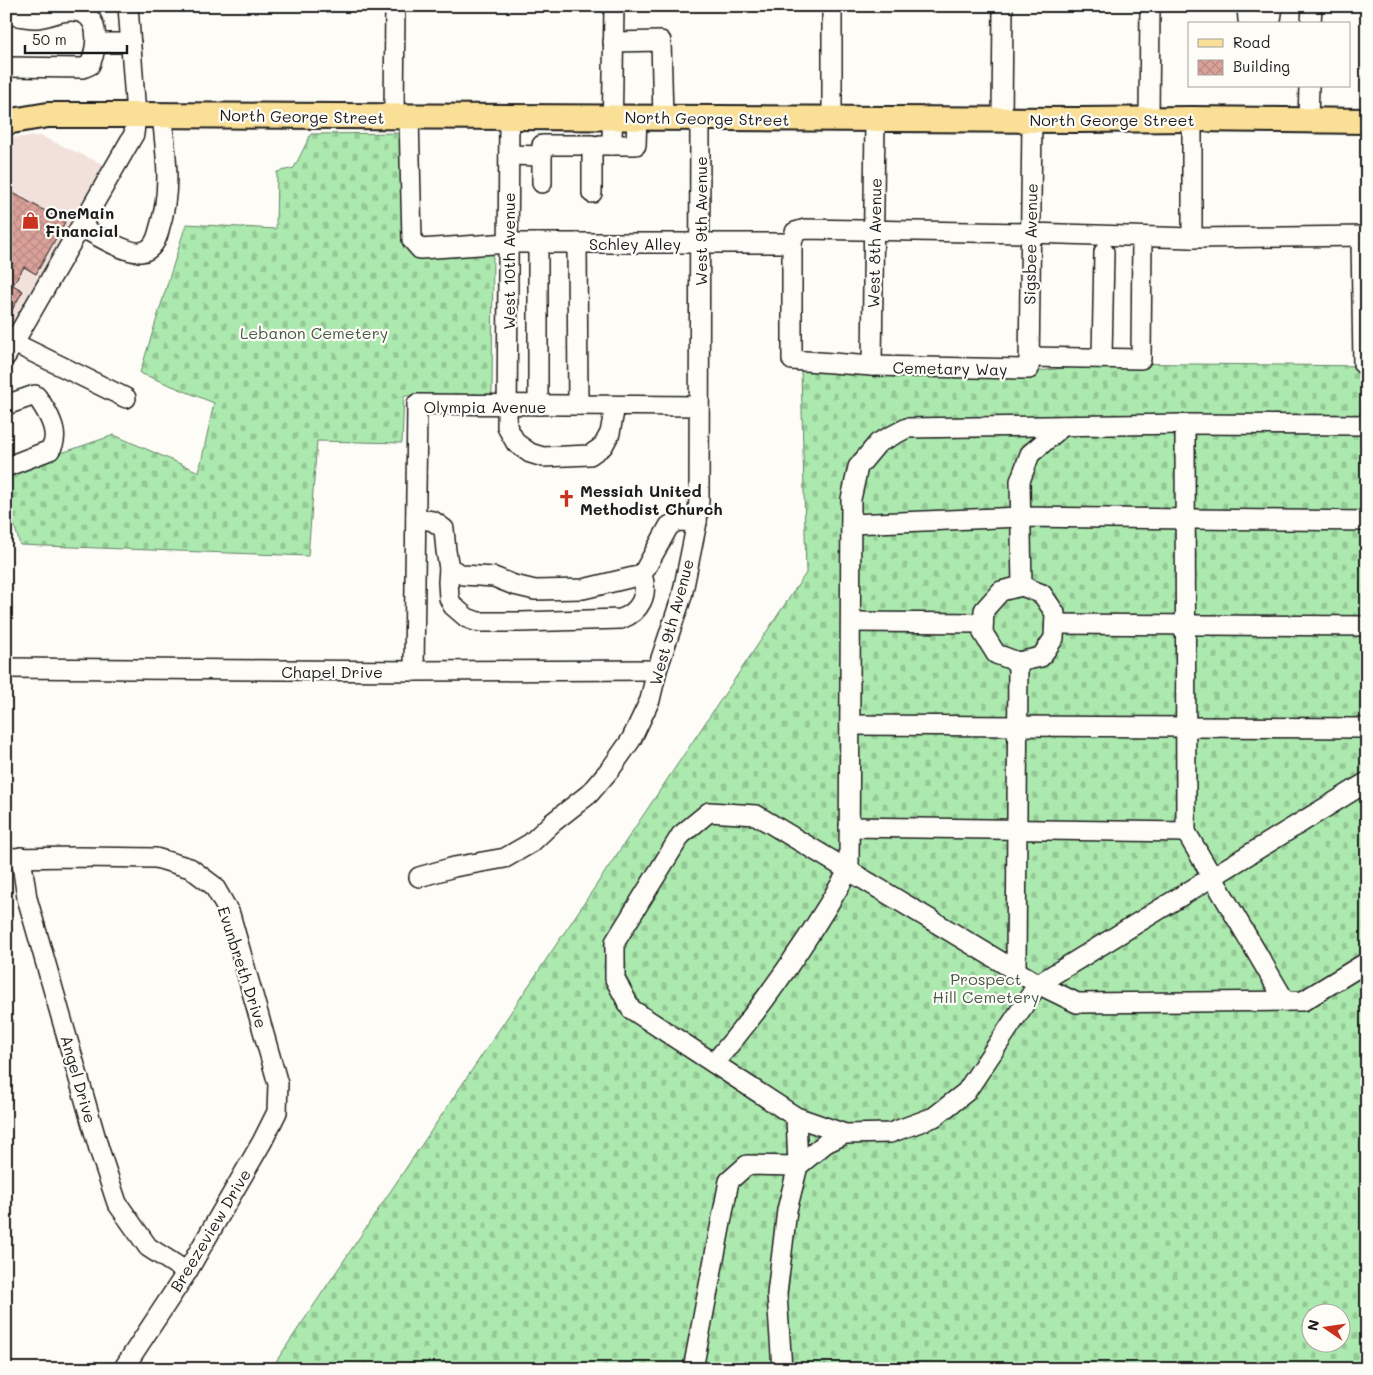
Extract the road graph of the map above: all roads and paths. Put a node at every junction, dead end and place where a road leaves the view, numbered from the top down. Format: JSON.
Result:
{"nodes":[{"id":1,"x":41,"y":6,"type":"edge"},
{"id":2,"x":88,"y":6,"type":"edge"},
{"id":3,"x":128,"y":6,"type":"edge"},
{"id":4,"x":396,"y":6,"type":"edge"},
{"id":5,"x":614,"y":6,"type":"edge"},
{"id":6,"x":832,"y":6,"type":"edge"},
{"id":7,"x":1003,"y":6,"type":"edge"},
{"id":8,"x":1150,"y":6,"type":"edge"},
{"id":9,"x":1247,"y":6,"type":"edge"},
{"id":10,"x":1272,"y":6,"type":"edge"},
{"id":11,"x":1312,"y":6,"type":"edge"},
{"id":12,"x":13,"y":15,"type":"edge"},
{"id":13,"x":1255,"y":22,"type":"edge"},
{"id":14,"x":1262,"y":22,"type":"edge"},
{"id":15,"x":1311,"y":22,"type":"edge"},
{"id":16,"x":96,"y":35,"type":"junction"},
{"id":17,"x":613,"y":42,"type":"junction"},
{"id":18,"x":131,"y":43,"type":"junction"},
{"id":19,"x":6,"y":67,"type":"edge"},
{"id":20,"x":1309,"y":88,"type":"edge"},
{"id":21,"x":6,"y":108,"type":"edge"},
{"id":22,"x":48,"y":115,"type":"junction"},
{"id":23,"x":136,"y":115,"type":"junction"},
{"id":24,"x":162,"y":115,"type":"junction"},
{"id":25,"x":402,"y":117,"type":"junction"},
{"id":26,"x":509,"y":117,"type":"junction"},
{"id":27,"x":542,"y":117,"type":"junction"},
{"id":28,"x":579,"y":117,"type":"junction"},
{"id":29,"x":612,"y":117,"type":"junction"},
{"id":30,"x":637,"y":118,"type":"junction"},
{"id":31,"x":663,"y":118,"type":"junction"},
{"id":32,"x":700,"y":118,"type":"junction"},
{"id":33,"x":1149,"y":119,"type":"junction"},
{"id":34,"x":1192,"y":119,"type":"junction"},
{"id":35,"x":832,"y":120,"type":"junction"},
{"id":36,"x":875,"y":120,"type":"junction"},
{"id":37,"x":1002,"y":120,"type":"junction"},
{"id":38,"x":1032,"y":120,"type":"junction"},
{"id":39,"x":1308,"y":121,"type":"junction"},
{"id":40,"x":1367,"y":121,"type":"edge"},
{"id":41,"x":6,"y":122,"type":"edge"},
{"id":42,"x":585,"y":145,"type":"junction"},
{"id":43,"x":612,"y":145,"type":"junction"},
{"id":44,"x":542,"y":150,"type":"junction"},
{"id":45,"x":509,"y":156,"type":"junction"},
{"id":46,"x":542,"y":184,"type":"dead end"},
{"id":47,"x":592,"y":193,"type":"dead end"},
{"id":48,"x":81,"y":227,"type":"junction"},
{"id":49,"x":874,"y":231,"type":"junction"},
{"id":50,"x":1030,"y":232,"type":"junction"},
{"id":51,"x":1364,"y":236,"type":"edge"},
{"id":52,"x":1142,"y":237,"type":"junction"},
{"id":53,"x":1192,"y":238,"type":"junction"},
{"id":54,"x":700,"y":242,"type":"junction"},
{"id":55,"x":509,"y":243,"type":"junction"},
{"id":56,"x":538,"y":243,"type":"junction"},
{"id":57,"x":577,"y":243,"type":"junction"},
{"id":58,"x":792,"y":243,"type":"junction"},
{"id":59,"x":1104,"y":252,"type":"dead end"},
{"id":60,"x":10,"y":349,"type":"edge"},
{"id":61,"x":1102,"y":358,"type":"junction"},
{"id":62,"x":1029,"y":363,"type":"junction"},
{"id":63,"x":1367,"y":364,"type":"edge"},
{"id":64,"x":872,"y":366,"type":"junction"},
{"id":65,"x":126,"y":398,"type":"dead end"},
{"id":66,"x":6,"y":405,"type":"edge"},
{"id":67,"x":508,"y":405,"type":"junction"},
{"id":68,"x":538,"y":405,"type":"junction"},
{"id":69,"x":578,"y":406,"type":"junction"},
{"id":70,"x":615,"y":406,"type":"junction"},
{"id":71,"x":699,"y":406,"type":"junction"},
{"id":72,"x":1185,"y":424,"type":"junction"},
{"id":73,"x":1367,"y":425,"type":"edge"},
{"id":74,"x":1063,"y":426,"type":"junction"},
{"id":75,"x":6,"y":467,"type":"edge"},
{"id":76,"x":1021,"y":517,"type":"junction"},
{"id":77,"x":416,"y":518,"type":"junction"},
{"id":78,"x":1185,"y":519,"type":"junction"},
{"id":79,"x":1367,"y":521,"type":"edge"},
{"id":80,"x":696,"y":522,"type":"junction"},
{"id":81,"x":851,"y":524,"type":"junction"},
{"id":82,"x":449,"y":568,"type":"junction"},
{"id":83,"x":642,"y":575,"type":"junction"},
{"id":84,"x":1022,"y":586,"type":"junction"},
{"id":85,"x":850,"y":622,"type":"junction"},
{"id":86,"x":984,"y":622,"type":"junction"},
{"id":87,"x":1055,"y":624,"type":"junction"},
{"id":88,"x":1186,"y":625,"type":"junction"},
{"id":89,"x":1367,"y":626,"type":"edge"},
{"id":90,"x":1018,"y":662,"type":"junction"},
{"id":91,"x":6,"y":668,"type":"edge"},
{"id":92,"x":657,"y":670,"type":"junction"},
{"id":93,"x":414,"y":671,"type":"junction"},
{"id":94,"x":850,"y":725,"type":"junction"},
{"id":95,"x":1018,"y":726,"type":"junction"},
{"id":96,"x":1186,"y":726,"type":"junction"},
{"id":97,"x":1367,"y":728,"type":"edge"},
{"id":98,"x":1367,"y":782,"type":"edge"},
{"id":99,"x":849,"y":827,"type":"junction"},
{"id":100,"x":1017,"y":829,"type":"junction"},
{"id":101,"x":1186,"y":832,"type":"junction"},
{"id":102,"x":14,"y":858,"type":"edge"},
{"id":103,"x":849,"y":870,"type":"junction"},
{"id":104,"x":419,"y":876,"type":"dead end"},
{"id":105,"x":1213,"y":876,"type":"junction"},
{"id":106,"x":1367,"y":962,"type":"edge"},
{"id":107,"x":1016,"y":971,"type":"junction"},
{"id":108,"x":1038,"y":984,"type":"junction"},
{"id":109,"x":1285,"y":1001,"type":"junction"},
{"id":110,"x":714,"y":1063,"type":"junction"},
{"id":111,"x":278,"y":1084,"type":"joint"},
{"id":112,"x":796,"y":1117,"type":"junction"},
{"id":113,"x":846,"y":1134,"type":"junction"},
{"id":114,"x":798,"y":1166,"type":"junction"},
{"id":115,"x":186,"y":1272,"type":"junction"},
{"id":116,"x":123,"y":1369,"type":"edge"},
{"id":117,"x":692,"y":1369,"type":"edge"},
{"id":118,"x":782,"y":1369,"type":"edge"}],
"edges":[{"from":1,"to":12,"type":"street"},
{"from":2,"to":16,"type":"street"},
{"from":3,"to":18,"type":"street"},
{"from":4,"to":25,"type":"street"},
{"from":5,"to":17,"type":"street"},
{"from":6,"to":35,"type":"street"},
{"from":7,"to":37,"type":"street"},
{"from":8,"to":33,"type":"street"},
{"from":9,"to":13,"type":"street"},
{"from":10,"to":14,"type":"street"},
{"from":11,"to":15,"type":"street"},
{"from":12,"to":16,"type":"street"},
{"from":16,"to":18,"type":"street"},
{"from":16,"to":19,"type":"street"},
{"from":17,"to":29,"type":"street"},
{"from":17,"to":31,"type":"street"},
{"from":18,"to":23,"type":"street"},
{"from":20,"to":39,"type":"street"},
{"from":21,"to":22,"type":"main road","name":"North George Street"},
{"from":22,"to":23,"type":"main road","name":"North George Street"},
{"from":22,"to":41,"type":"main road","name":"North George Street"},
{"from":23,"to":24,"type":"main road","name":"North George Street"},
{"from":23,"to":48,"type":"street"},
{"from":24,"to":25,"type":"main road","name":"North George Street"},
{"from":24,"to":48,"type":"street"},
{"from":25,"to":26,"type":"main road","name":"North George Street"},
{"from":25,"to":55,"type":"street","name":"Schley Alley"},
{"from":26,"to":27,"type":"main road","name":"North George Street"},
{"from":26,"to":45,"type":"street","name":"West 10th Avenue"},
{"from":27,"to":28,"type":"main road","name":"North George Street"},
{"from":27,"to":44,"type":"street"},
{"from":28,"to":29,"type":"main road","name":"North George Street"},
{"from":28,"to":42,"type":"street"},
{"from":29,"to":30,"type":"main road","name":"North George Street"},
{"from":29,"to":43,"type":"street"},
{"from":30,"to":31,"type":"main road","name":"North George Street"},
{"from":30,"to":43,"type":"street"},
{"from":31,"to":32,"type":"main road","name":"North George Street"},
{"from":32,"to":35,"type":"main road","name":"North George Street"},
{"from":32,"to":54,"type":"street","name":"West 9th Avenue"},
{"from":33,"to":34,"type":"main road","name":"North George Street"},
{"from":33,"to":38,"type":"main road","name":"North George Street"},
{"from":34,"to":39,"type":"main road","name":"North George Street"},
{"from":34,"to":53,"type":"street"},
{"from":35,"to":36,"type":"main road","name":"North George Street"},
{"from":36,"to":37,"type":"main road","name":"North George Street"},
{"from":36,"to":49,"type":"street","name":"West 8th Avenue"},
{"from":37,"to":38,"type":"main road","name":"North George Street"},
{"from":38,"to":50,"type":"street","name":"Sigsbee Avenue"},
{"from":39,"to":40,"type":"main road","name":"North George Street"},
{"from":42,"to":43,"type":"street"},
{"from":42,"to":44,"type":"street"},
{"from":42,"to":47,"type":"street"},
{"from":44,"to":45,"type":"street"},
{"from":44,"to":46,"type":"street"},
{"from":45,"to":55,"type":"street","name":"West 10th Avenue"},
{"from":48,"to":60,"type":"street"},
{"from":49,"to":50,"type":"street"},
{"from":49,"to":58,"type":"street"},
{"from":49,"to":64,"type":"street","name":"West 8th Avenue"},
{"from":50,"to":52,"type":"street"},
{"from":50,"to":62,"type":"street","name":"Sigsbee Avenue"},
{"from":51,"to":53,"type":"street"},
{"from":51,"to":63,"type":"street"},
{"from":52,"to":53,"type":"street"},
{"from":52,"to":61,"type":"street","name":"Cemetary Way"},
{"from":54,"to":57,"type":"street","name":"Schley Alley"},
{"from":54,"to":58,"type":"street","name":"Schley Alley"},
{"from":54,"to":71,"type":"street","name":"West 9th Avenue"},
{"from":55,"to":56,"type":"street","name":"Schley Alley"},
{"from":55,"to":67,"type":"street","name":"West 10th Avenue"},
{"from":56,"to":57,"type":"street","name":"Schley Alley"},
{"from":56,"to":68,"type":"street"},
{"from":57,"to":69,"type":"street"},
{"from":58,"to":64,"type":"street","name":"Cemetary Way"},
{"from":59,"to":61,"type":"street"},
{"from":60,"to":65,"type":"street"},
{"from":61,"to":62,"type":"street","name":"Cemetary Way"},
{"from":62,"to":64,"type":"street","name":"Cemetary Way"},
{"from":66,"to":75,"type":"street"},
{"from":67,"to":68,"type":"street","name":"Olympia Avenue"},
{"from":67,"to":70,"type":"street","name":"West 10th Avenue"},
{"from":67,"to":77,"type":"street","name":"Olympia Avenue"},
{"from":68,"to":69,"type":"street","name":"Olympia Avenue"},
{"from":69,"to":70,"type":"street","name":"Olympia Avenue"},
{"from":70,"to":71,"type":"street","name":"Olympia Avenue"},
{"from":71,"to":80,"type":"street","name":"West 9th Avenue"},
{"from":72,"to":73,"type":"street"},
{"from":72,"to":74,"type":"street"},
{"from":72,"to":78,"type":"street"},
{"from":74,"to":76,"type":"street"},
{"from":74,"to":81,"type":"street"},
{"from":76,"to":78,"type":"street"},
{"from":76,"to":81,"type":"street"},
{"from":76,"to":84,"type":"street"},
{"from":77,"to":82,"type":"street"},
{"from":77,"to":93,"type":"street","name":"Olympia Avenue"},
{"from":78,"to":79,"type":"street"},
{"from":78,"to":88,"type":"street"},
{"from":80,"to":83,"type":"street"},
{"from":80,"to":92,"type":"street","name":"West 9th Avenue"},
{"from":81,"to":85,"type":"street"},
{"from":82,"to":83,"type":"street"},
{"from":82,"to":83,"type":"street"},
{"from":84,"to":86,"type":"street"},
{"from":84,"to":87,"type":"street"},
{"from":85,"to":86,"type":"street"},
{"from":85,"to":94,"type":"street"},
{"from":86,"to":90,"type":"street"},
{"from":87,"to":88,"type":"street"},
{"from":87,"to":90,"type":"street"},
{"from":88,"to":89,"type":"street"},
{"from":88,"to":96,"type":"street"},
{"from":90,"to":95,"type":"street"},
{"from":91,"to":93,"type":"street","name":"Chapel Drive"},
{"from":92,"to":93,"type":"street","name":"Chapel Drive"},
{"from":92,"to":104,"type":"street","name":"West 9th Avenue"},
{"from":94,"to":95,"type":"street"},
{"from":94,"to":99,"type":"street"},
{"from":95,"to":96,"type":"street"},
{"from":95,"to":100,"type":"street"},
{"from":96,"to":97,"type":"street"},
{"from":96,"to":101,"type":"street"},
{"from":98,"to":105,"type":"street"},
{"from":99,"to":100,"type":"street"},
{"from":99,"to":103,"type":"street"},
{"from":100,"to":101,"type":"street"},
{"from":100,"to":107,"type":"street"},
{"from":101,"to":105,"type":"street"},
{"from":102,"to":111,"type":"street","name":"Evunbreth Drive"},
{"from":102,"to":115,"type":"street","name":"Angel Drive"},
{"from":103,"to":107,"type":"street"},
{"from":103,"to":110,"type":"street"},
{"from":103,"to":110,"type":"street"},
{"from":105,"to":108,"type":"street"},
{"from":105,"to":109,"type":"street"},
{"from":106,"to":109,"type":"street"},
{"from":107,"to":108,"type":"street"},
{"from":108,"to":109,"type":"street"},
{"from":108,"to":113,"type":"street"},
{"from":110,"to":112,"type":"street"},
{"from":111,"to":115,"type":"street","name":"Breezeview Drive"},
{"from":112,"to":113,"type":"street"},
{"from":112,"to":114,"type":"street"},
{"from":113,"to":114,"type":"street"},
{"from":114,"to":117,"type":"street"},
{"from":114,"to":118,"type":"street"},
{"from":115,"to":116,"type":"street","name":"Breezeview Drive"}]}
